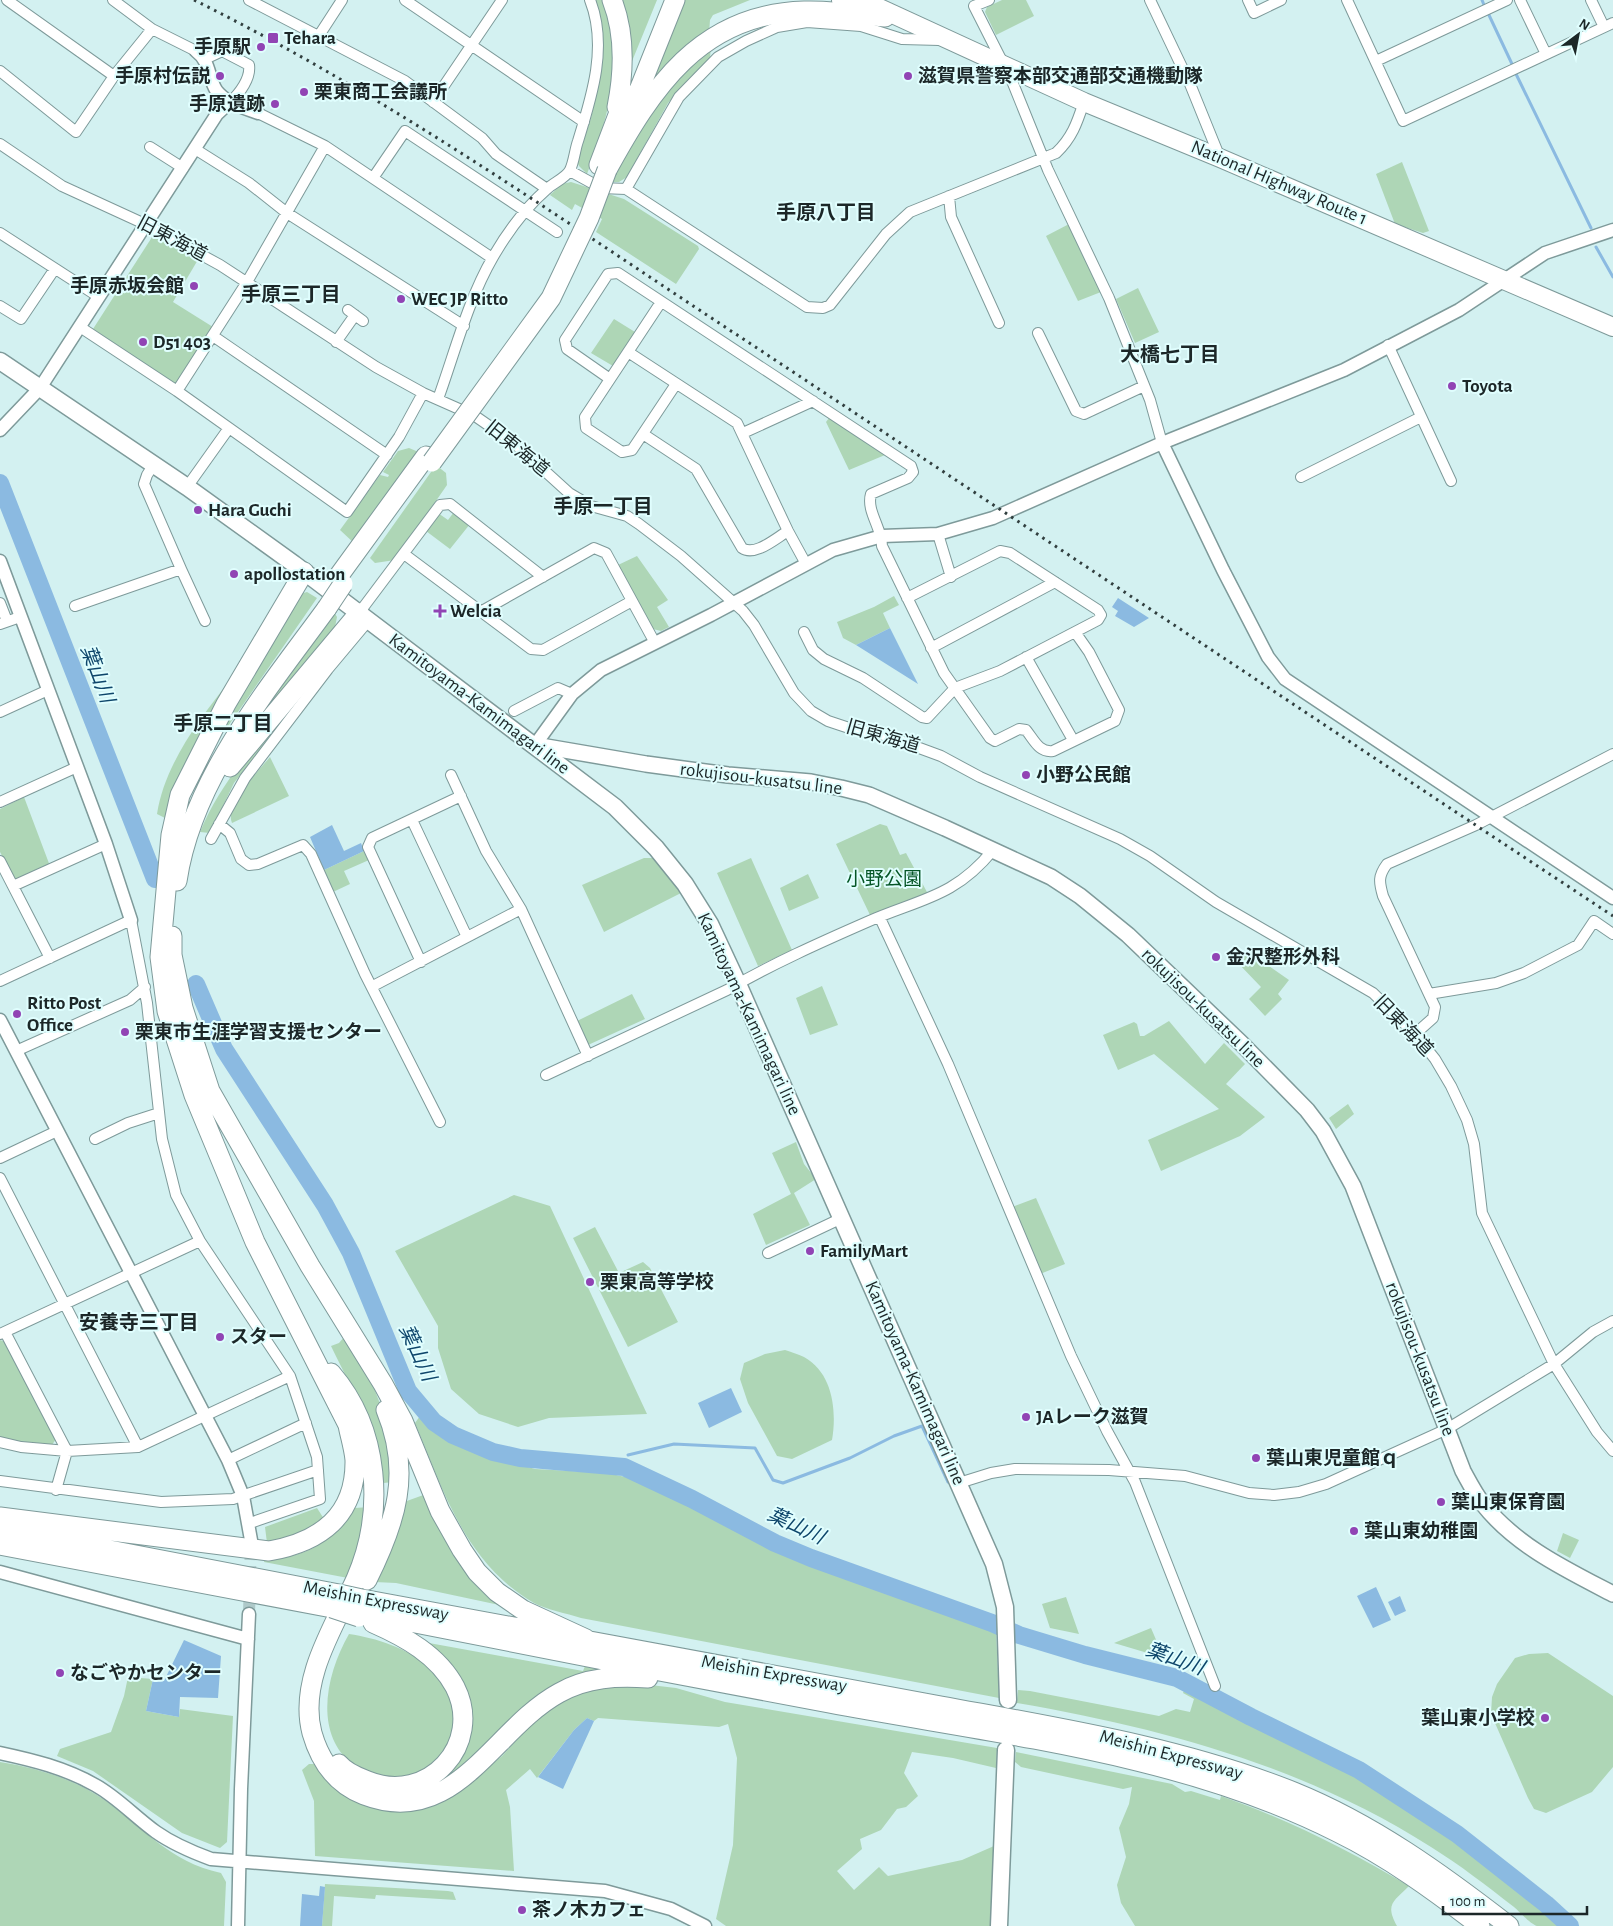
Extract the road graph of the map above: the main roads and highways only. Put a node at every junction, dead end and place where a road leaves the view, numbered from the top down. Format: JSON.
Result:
{"nodes":[{"id":1,"x":612,"y":0,"type":"edge"},
{"id":2,"x":662,"y":0,"type":"edge"},
{"id":3,"x":675,"y":0,"type":"edge"},
{"id":4,"x":841,"y":0,"type":"edge"},
{"id":5,"x":862,"y":0,"type":"edge"},
{"id":6,"x":884,"y":17,"type":"junction"},
{"id":7,"x":945,"y":40,"type":"junction"},
{"id":8,"x":613,"y":123,"type":"junction"},
{"id":9,"x":603,"y":167,"type":"junction"},
{"id":10,"x":1613,"y":327,"type":"edge"},
{"id":11,"x":0,"y":361,"type":"edge"},
{"id":12,"x":304,"y":572,"type":"junction"},
{"id":13,"x":323,"y":606,"type":"junction"},
{"id":14,"x":364,"y":617,"type":"junction"},
{"id":15,"x":535,"y":745,"type":"junction"},
{"id":16,"x":198,"y":812,"type":"junction"},
{"id":17,"x":170,"y":861,"type":"junction"},
{"id":18,"x":308,"y":1345,"type":"junction"},
{"id":19,"x":357,"y":1345,"type":"junction"},
{"id":20,"x":0,"y":1517,"type":"edge"},
{"id":21,"x":0,"y":1529,"type":"edge"},
{"id":22,"x":0,"y":1545,"type":"edge"},
{"id":23,"x":1613,"y":1594,"type":"edge"},
{"id":24,"x":336,"y":1601,"type":"junction"},
{"id":25,"x":360,"y":1609,"type":"junction"},
{"id":26,"x":586,"y":1640,"type":"junction"},
{"id":27,"x":1008,"y":1700,"type":"dead end"},
{"id":28,"x":944,"y":1724,"type":"junction"},
{"id":29,"x":1006,"y":1750,"type":"dead end"},
{"id":30,"x":999,"y":1926,"type":"edge"},
{"id":31,"x":1480,"y":1926,"type":"edge"},
{"id":32,"x":1509,"y":1926,"type":"edge"}],
"edges":[{"from":1,"to":8,"type":"highway"},
{"from":2,"to":8,"type":"highway"},
{"from":3,"to":9,"type":"highway"},
{"from":4,"to":6,"type":"highway","name":"National Highway Route 1"},
{"from":5,"to":7,"type":"highway","name":"National Highway Route 1"},
{"from":6,"to":7,"type":"highway","name":"National Highway Route 1"},
{"from":6,"to":9,"type":"highway"},
{"from":7,"to":10,"type":"highway","name":"National Highway Route 1"},
{"from":8,"to":9,"type":"highway"},
{"from":9,"to":13,"type":"highway","bridge":true},
{"from":11,"to":12,"type":"main road","name":"Kamitoyama-Kamimagari line"},
{"from":12,"to":14,"type":"main road","name":"Kamitoyama-Kamimagari line"},
{"from":12,"to":17,"type":"highway"},
{"from":13,"to":16,"type":"highway"},
{"from":13,"to":17,"type":"highway"},
{"from":14,"to":15,"type":"main road","name":"Kamitoyama-Kamimagari line"},
{"from":14,"to":16,"type":"highway"},
{"from":15,"to":23,"type":"main road","name":"rokujisou-kusatsu line"},
{"from":15,"to":27,"type":"main road","name":"Kamitoyama-Kamimagari line"},
{"from":16,"to":19,"type":"highway"},
{"from":17,"to":18,"type":"highway"},
{"from":18,"to":20,"type":"highway"},
{"from":18,"to":28,"type":"highway"},
{"from":19,"to":25,"type":"highway"},
{"from":19,"to":26,"type":"highway"},
{"from":21,"to":24,"type":"highway","name":"Meishin Expressway"},
{"from":22,"to":24,"type":"highway","name":"Meishin Expressway"},
{"from":24,"to":25,"type":"highway","name":"Meishin Expressway","bridge":true},
{"from":25,"to":26,"type":"highway","name":"Meishin Expressway"},
{"from":25,"to":28,"type":"highway","name":"Meishin Expressway"},
{"from":26,"to":32,"type":"highway","name":"Meishin Expressway"},
{"from":28,"to":31,"type":"highway","name":"Meishin Expressway"},
{"from":29,"to":30,"type":"main road"}]}
